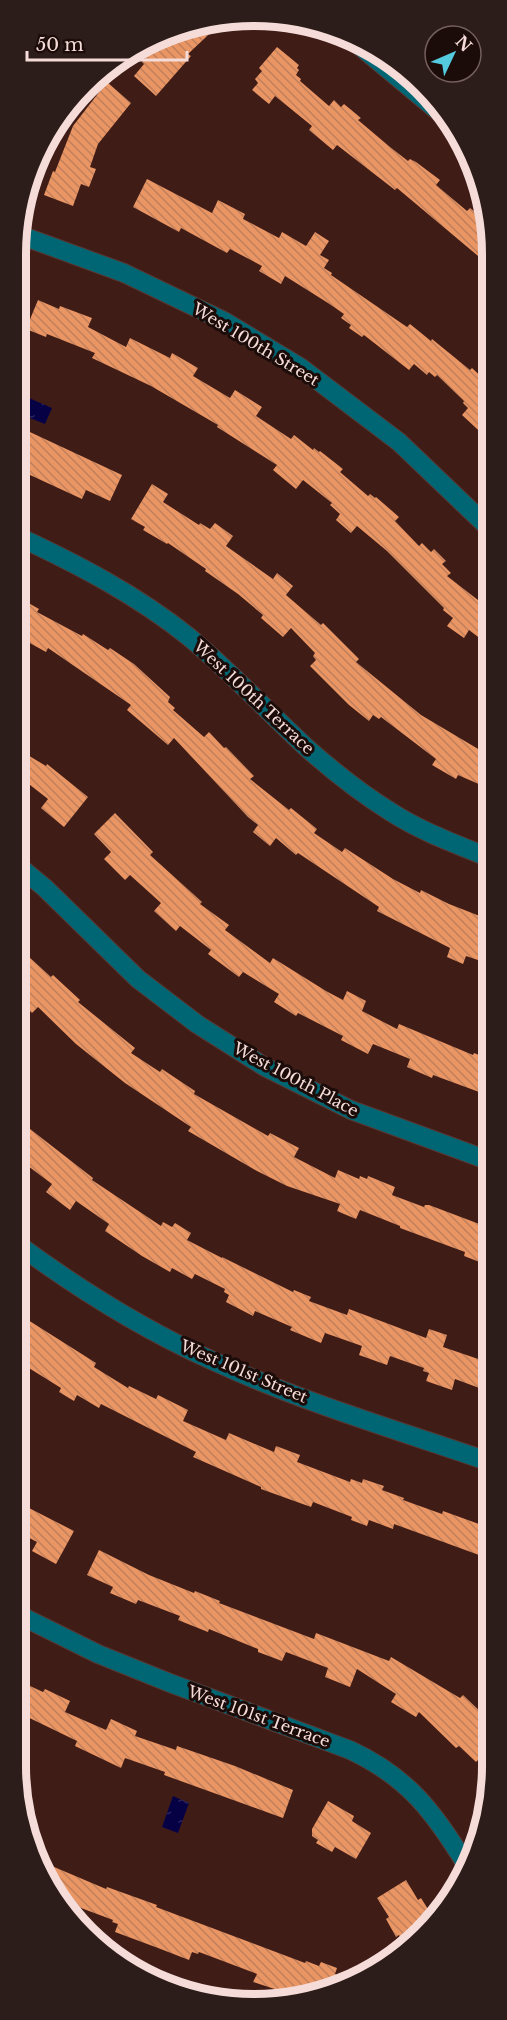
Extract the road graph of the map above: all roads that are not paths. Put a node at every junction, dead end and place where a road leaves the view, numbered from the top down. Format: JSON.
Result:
{"nodes":[{"id":1,"x":395,"y":75,"type":"edge"},
{"id":2,"x":414,"y":91,"type":"edge"},
{"id":3,"x":26,"y":237,"type":"edge"},
{"id":4,"x":482,"y":521,"type":"edge"},
{"id":5,"x":26,"y":540,"type":"edge"},
{"id":6,"x":482,"y":855,"type":"edge"},
{"id":7,"x":26,"y":872,"type":"edge"},
{"id":8,"x":482,"y":1158,"type":"edge"},
{"id":9,"x":26,"y":1250,"type":"edge"},
{"id":10,"x":482,"y":1459,"type":"edge"},
{"id":11,"x":26,"y":1618,"type":"edge"},
{"id":12,"x":462,"y":1858,"type":"edge"}],
"edges":[{"from":1,"to":2,"type":"street"},
{"from":3,"to":4,"type":"street","name":"West 100th Street"},
{"from":5,"to":6,"type":"street","name":"West 100th Terrace"},
{"from":7,"to":8,"type":"street","name":"West 100th Place"},
{"from":9,"to":10,"type":"street","name":"West 101st Street"},
{"from":11,"to":12,"type":"street","name":"West 101st Terrace"}]}
